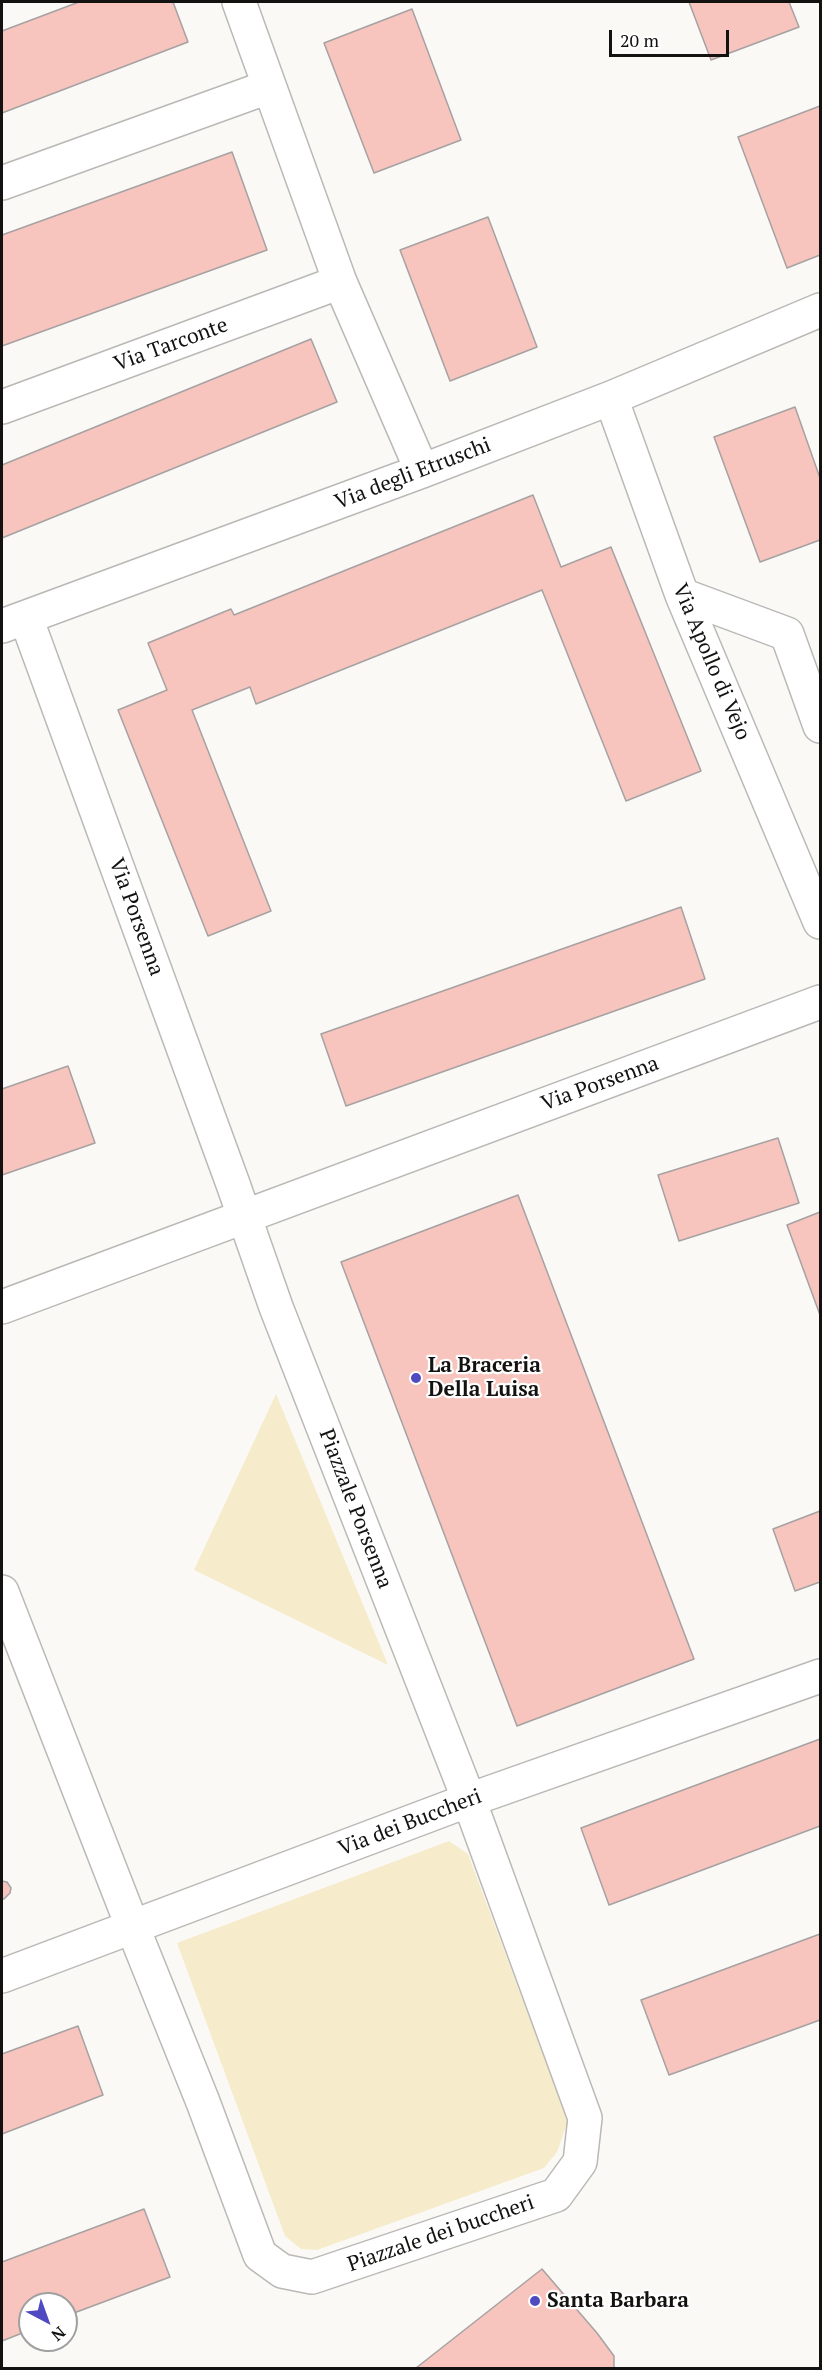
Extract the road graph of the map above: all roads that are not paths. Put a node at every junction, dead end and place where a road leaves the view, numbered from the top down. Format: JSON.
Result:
{"nodes":[{"id":1,"x":239,"y":2,"type":"edge"},
{"id":2,"x":268,"y":87,"type":"junction"},
{"id":3,"x":2,"y":183,"type":"edge"},
{"id":4,"x":340,"y":282,"type":"junction"},
{"id":5,"x":820,"y":310,"type":"edge"},
{"id":6,"x":611,"y":398,"type":"junction"},
{"id":7,"x":2,"y":407,"type":"edge"},
{"id":8,"x":422,"y":471,"type":"junction"},
{"id":9,"x":682,"y":595,"type":"junction"},
{"id":10,"x":14,"y":622,"type":"edge"},
{"id":11,"x":820,"y":726,"type":"edge"},
{"id":12,"x":820,"y":918,"type":"edge"},
{"id":13,"x":820,"y":1002,"type":"edge"},
{"id":14,"x":245,"y":1216,"type":"junction"},
{"id":15,"x":2,"y":1307,"type":"edge"},
{"id":16,"x":2,"y":1592,"type":"edge"},
{"id":17,"x":820,"y":1676,"type":"edge"},
{"id":18,"x":469,"y":1800,"type":"junction"},
{"id":19,"x":132,"y":1928,"type":"junction"},
{"id":20,"x":2,"y":1976,"type":"edge"}],
"edges":[{"from":1,"to":2,"type":"street"},
{"from":2,"to":3,"type":"street"},
{"from":2,"to":4,"type":"street"},
{"from":4,"to":7,"type":"street","name":"Via Tarconte"},
{"from":4,"to":8,"type":"street"},
{"from":5,"to":6,"type":"street","name":"Via degli Etruschi"},
{"from":6,"to":8,"type":"street","name":"Via degli Etruschi"},
{"from":6,"to":9,"type":"street","name":"Via Apollo di Vejo"},
{"from":8,"to":10,"type":"street","name":"Via degli Etruschi"},
{"from":9,"to":11,"type":"street"},
{"from":9,"to":12,"type":"street","name":"Via Apollo di Vejo"},
{"from":10,"to":14,"type":"street","name":"Via Porsenna"},
{"from":13,"to":14,"type":"street","name":"Via Porsenna"},
{"from":14,"to":15,"type":"street","name":"Via Porsenna"},
{"from":14,"to":18,"type":"street","name":"Piazzale Porsenna"},
{"from":16,"to":19,"type":"street"},
{"from":17,"to":18,"type":"street","name":"Via dei Buccheri"},
{"from":18,"to":19,"type":"street","name":"Via dei Buccheri"},
{"from":18,"to":19,"type":"street","name":"Piazzale dei buccheri"},
{"from":19,"to":20,"type":"street","name":"Via dei Buccheri"}]}
